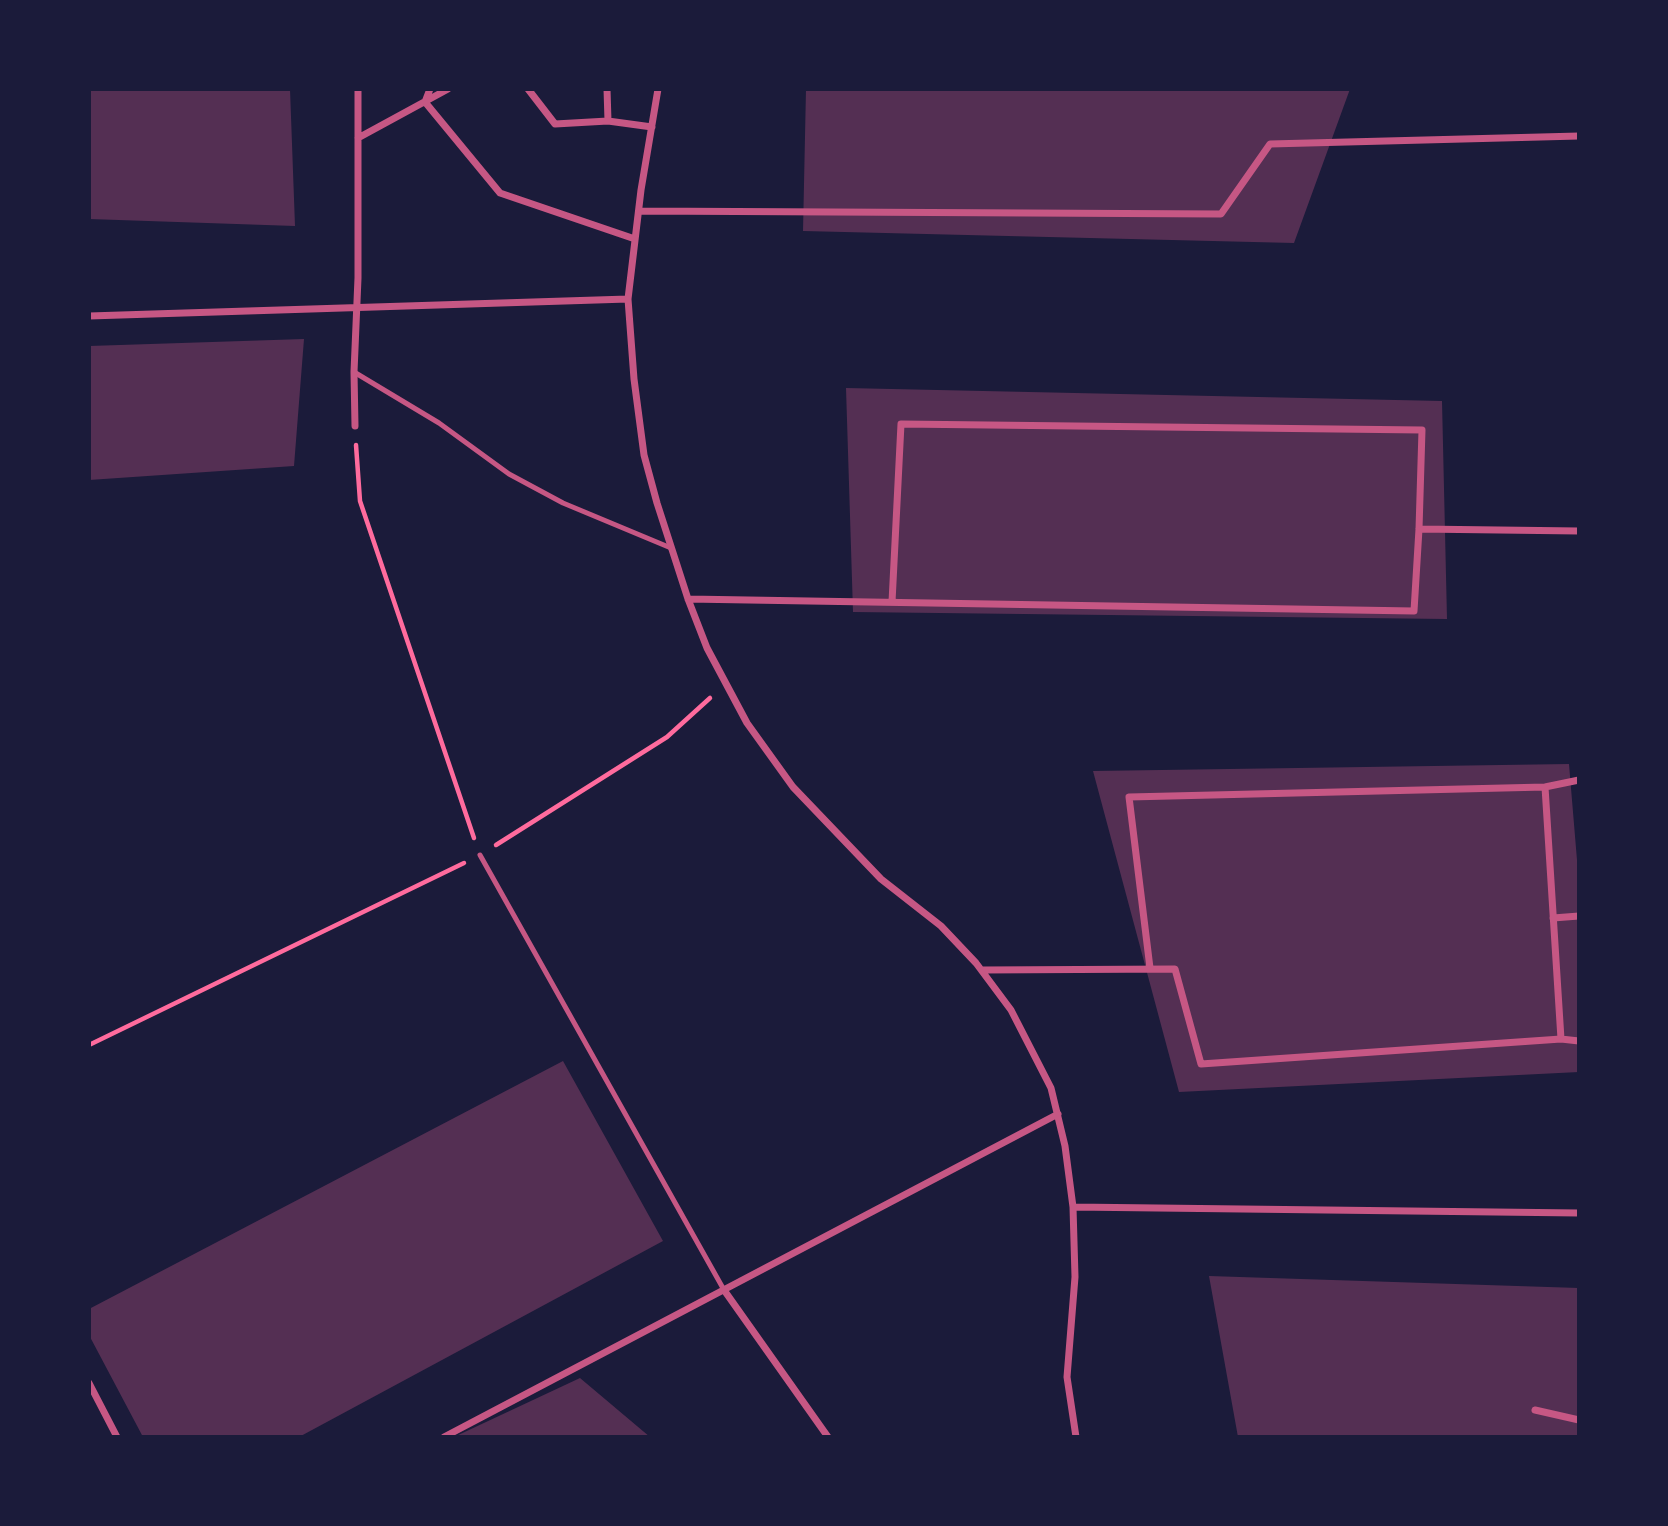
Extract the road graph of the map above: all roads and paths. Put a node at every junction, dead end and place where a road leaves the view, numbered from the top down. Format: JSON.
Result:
{"nodes":[{"id":1,"x":358,"y":89,"type":"edge"},
{"id":2,"x":430,"y":89,"type":"edge"},
{"id":3,"x":448,"y":89,"type":"edge"},
{"id":4,"x":528,"y":89,"type":"edge"},
{"id":5,"x":607,"y":89,"type":"edge"},
{"id":6,"x":658,"y":89,"type":"edge"},
{"id":7,"x":425,"y":102,"type":"junction"},
{"id":8,"x":608,"y":121,"type":"junction"},
{"id":9,"x":652,"y":127,"type":"junction"},
{"id":10,"x":1579,"y":136,"type":"edge"},
{"id":11,"x":358,"y":138,"type":"junction"},
{"id":12,"x":639,"y":211,"type":"junction"},
{"id":13,"x":635,"y":239,"type":"junction"},
{"id":14,"x":628,"y":299,"type":"junction"},
{"id":15,"x":358,"y":307,"type":"junction"},
{"id":16,"x":89,"y":316,"type":"edge"},
{"id":17,"x":354,"y":372,"type":"junction"},
{"id":18,"x":355,"y":426,"type":"joint"},
{"id":19,"x":1419,"y":529,"type":"junction"},
{"id":20,"x":1579,"y":531,"type":"edge"},
{"id":21,"x":671,"y":548,"type":"junction"},
{"id":22,"x":688,"y":598,"type":"junction"},
{"id":23,"x":892,"y":602,"type":"junction"},
{"id":24,"x":727,"y":684,"type":"junction"},
{"id":25,"x":1579,"y":780,"type":"edge"},
{"id":26,"x":1545,"y":787,"type":"junction"},
{"id":27,"x":480,"y":855,"type":"junction"},
{"id":28,"x":1579,"y":915,"type":"edge"},
{"id":29,"x":1553,"y":918,"type":"junction"},
{"id":30,"x":1150,"y":968,"type":"junction"},
{"id":31,"x":982,"y":970,"type":"junction"},
{"id":32,"x":1561,"y":1039,"type":"junction"},
{"id":33,"x":1579,"y":1041,"type":"edge"},
{"id":34,"x":89,"y":1045,"type":"edge"},
{"id":35,"x":1058,"y":1114,"type":"junction"},
{"id":36,"x":1073,"y":1207,"type":"junction"},
{"id":37,"x":1579,"y":1213,"type":"edge"},
{"id":38,"x":723,"y":1290,"type":"junction"},
{"id":39,"x":89,"y":1383,"type":"edge"},
{"id":40,"x":1535,"y":1410,"type":"dead end"},
{"id":41,"x":1579,"y":1420,"type":"edge"},
{"id":42,"x":117,"y":1437,"type":"edge"},
{"id":43,"x":444,"y":1437,"type":"edge"},
{"id":44,"x":828,"y":1437,"type":"edge"},
{"id":45,"x":1076,"y":1437,"type":"edge"}],
"edges":[{"from":1,"to":11,"type":"street"},
{"from":2,"to":7,"type":"street"},
{"from":3,"to":7,"type":"street"},
{"from":4,"to":8,"type":"street"},
{"from":5,"to":8,"type":"street"},
{"from":6,"to":9,"type":"street"},
{"from":7,"to":11,"type":"street"},
{"from":7,"to":13,"type":"street"},
{"from":8,"to":9,"type":"street"},
{"from":9,"to":12,"type":"street"},
{"from":10,"to":12,"type":"street"},
{"from":11,"to":15,"type":"street"},
{"from":12,"to":13,"type":"street"},
{"from":13,"to":14,"type":"street"},
{"from":14,"to":15,"type":"street"},
{"from":14,"to":21,"type":"street"},
{"from":15,"to":16,"type":"street"},
{"from":15,"to":17,"type":"street"},
{"from":17,"to":18,"type":"street"},
{"from":17,"to":21,"type":"lane"},
{"from":18,"to":27,"type":"path"},
{"from":19,"to":20,"type":"street"},
{"from":19,"to":23,"type":"street"},
{"from":19,"to":23,"type":"street"},
{"from":21,"to":22,"type":"street"},
{"from":22,"to":23,"type":"street"},
{"from":22,"to":24,"type":"street"},
{"from":24,"to":27,"type":"path"},
{"from":24,"to":31,"type":"street"},
{"from":25,"to":26,"type":"street"},
{"from":26,"to":29,"type":"street"},
{"from":26,"to":30,"type":"street"},
{"from":27,"to":34,"type":"path"},
{"from":27,"to":38,"type":"lane"},
{"from":28,"to":29,"type":"street"},
{"from":29,"to":32,"type":"street"},
{"from":30,"to":31,"type":"street"},
{"from":30,"to":32,"type":"street"},
{"from":31,"to":35,"type":"street"},
{"from":32,"to":33,"type":"street"},
{"from":35,"to":36,"type":"street"},
{"from":35,"to":38,"type":"street"},
{"from":36,"to":37,"type":"street"},
{"from":36,"to":45,"type":"street"},
{"from":38,"to":43,"type":"street"},
{"from":38,"to":44,"type":"street"},
{"from":39,"to":42,"type":"street"},
{"from":40,"to":41,"type":"street"}]}
